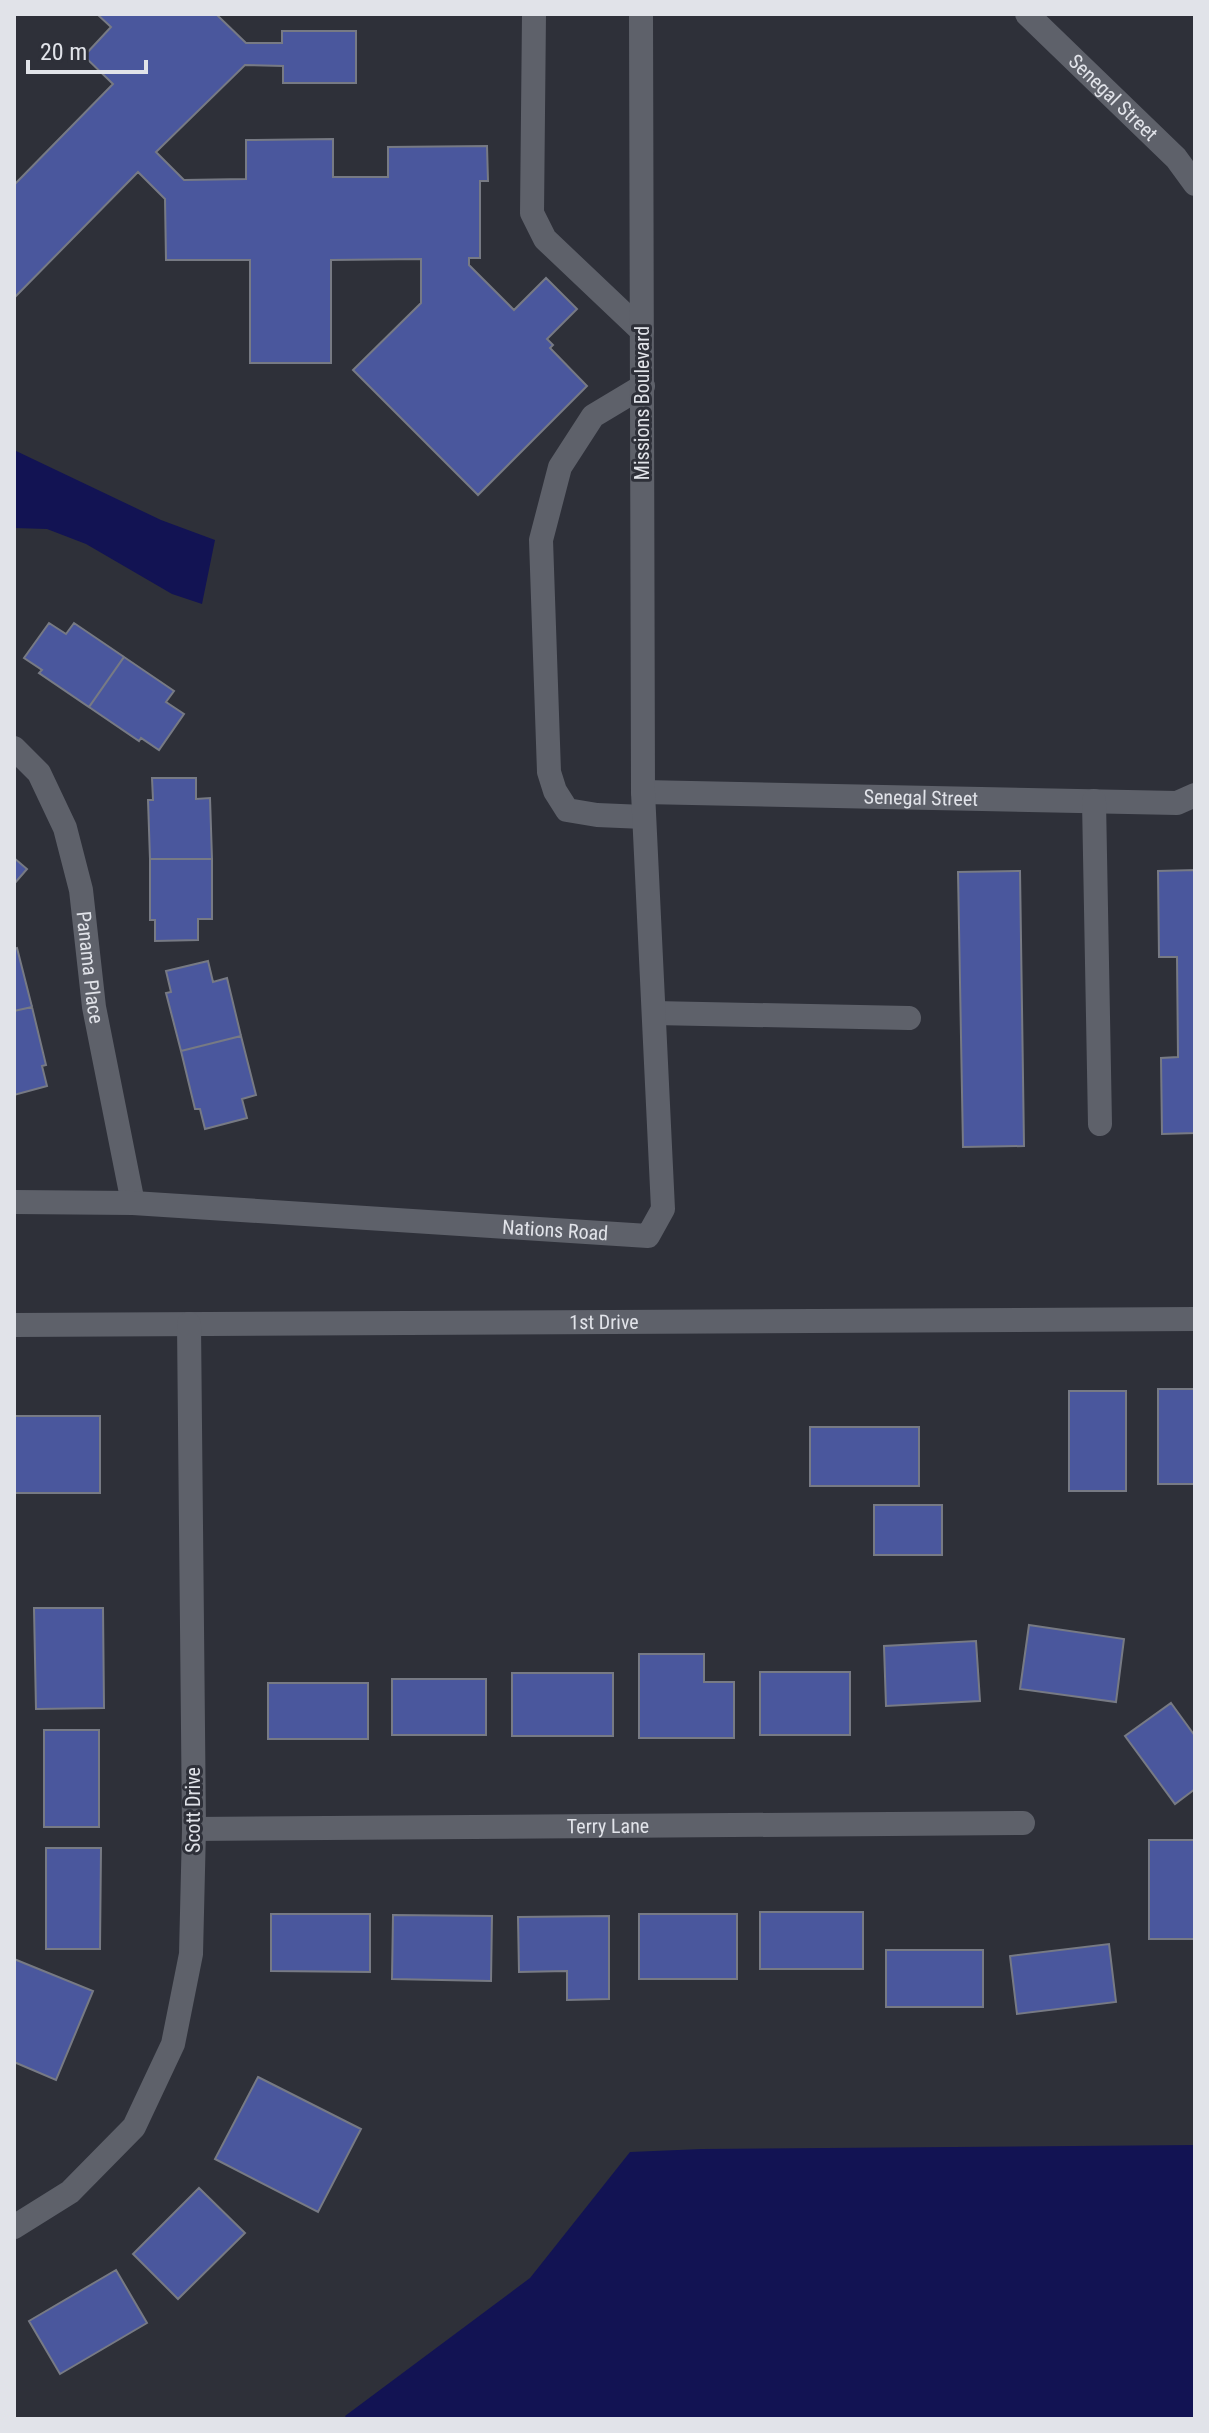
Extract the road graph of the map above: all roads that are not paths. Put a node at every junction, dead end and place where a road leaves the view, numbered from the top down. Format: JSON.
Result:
{"nodes":[{"id":1,"x":534,"y":14,"type":"edge"},
{"id":2,"x":641,"y":14,"type":"edge"},
{"id":3,"x":1027,"y":14,"type":"edge"},
{"id":4,"x":1195,"y":184,"type":"edge"},
{"id":5,"x":642,"y":331,"type":"junction"},
{"id":6,"x":643,"y":386,"type":"junction"},
{"id":7,"x":14,"y":748,"type":"edge"},
{"id":8,"x":643,"y":792,"type":"junction"},
{"id":9,"x":1195,"y":795,"type":"edge"},
{"id":10,"x":1094,"y":801,"type":"junction"},
{"id":11,"x":644,"y":817,"type":"junction"},
{"id":12,"x":654,"y":1013,"type":"junction"},
{"id":13,"x":909,"y":1018,"type":"dead end"},
{"id":14,"x":1100,"y":1124,"type":"dead end"},
{"id":15,"x":14,"y":1202,"type":"edge"},
{"id":16,"x":133,"y":1203,"type":"junction"},
{"id":17,"x":1195,"y":1319,"type":"edge"},
{"id":18,"x":189,"y":1324,"type":"junction"},
{"id":19,"x":14,"y":1325,"type":"edge"},
{"id":20,"x":1023,"y":1823,"type":"dead end"},
{"id":21,"x":194,"y":1829,"type":"junction"},
{"id":22,"x":14,"y":2227,"type":"edge"}],
"edges":[{"from":1,"to":5,"type":"street"},
{"from":2,"to":5,"type":"street","name":"Missions Boulevard"},
{"from":3,"to":4,"type":"street","name":"Senegal Street"},
{"from":5,"to":6,"type":"street","name":"Missions Boulevard"},
{"from":6,"to":8,"type":"street","name":"Missions Boulevard"},
{"from":6,"to":11,"type":"street"},
{"from":7,"to":16,"type":"street","name":"Panama Place"},
{"from":8,"to":10,"type":"street","name":"Senegal Street"},
{"from":8,"to":11,"type":"street","name":"Nations Road"},
{"from":9,"to":10,"type":"street","name":"Senegal Street"},
{"from":10,"to":14,"type":"street"},
{"from":11,"to":12,"type":"street","name":"Nations Road"},
{"from":12,"to":13,"type":"street"},
{"from":12,"to":16,"type":"street","name":"Nations Road"},
{"from":15,"to":16,"type":"street","name":"Nations Road"},
{"from":17,"to":18,"type":"street","name":"1st Drive"},
{"from":18,"to":19,"type":"street","name":"1st Drive"},
{"from":18,"to":21,"type":"street","name":"Scott Drive"},
{"from":20,"to":21,"type":"street","name":"Terry Lane"},
{"from":21,"to":22,"type":"street","name":"Scott Drive"}]}
